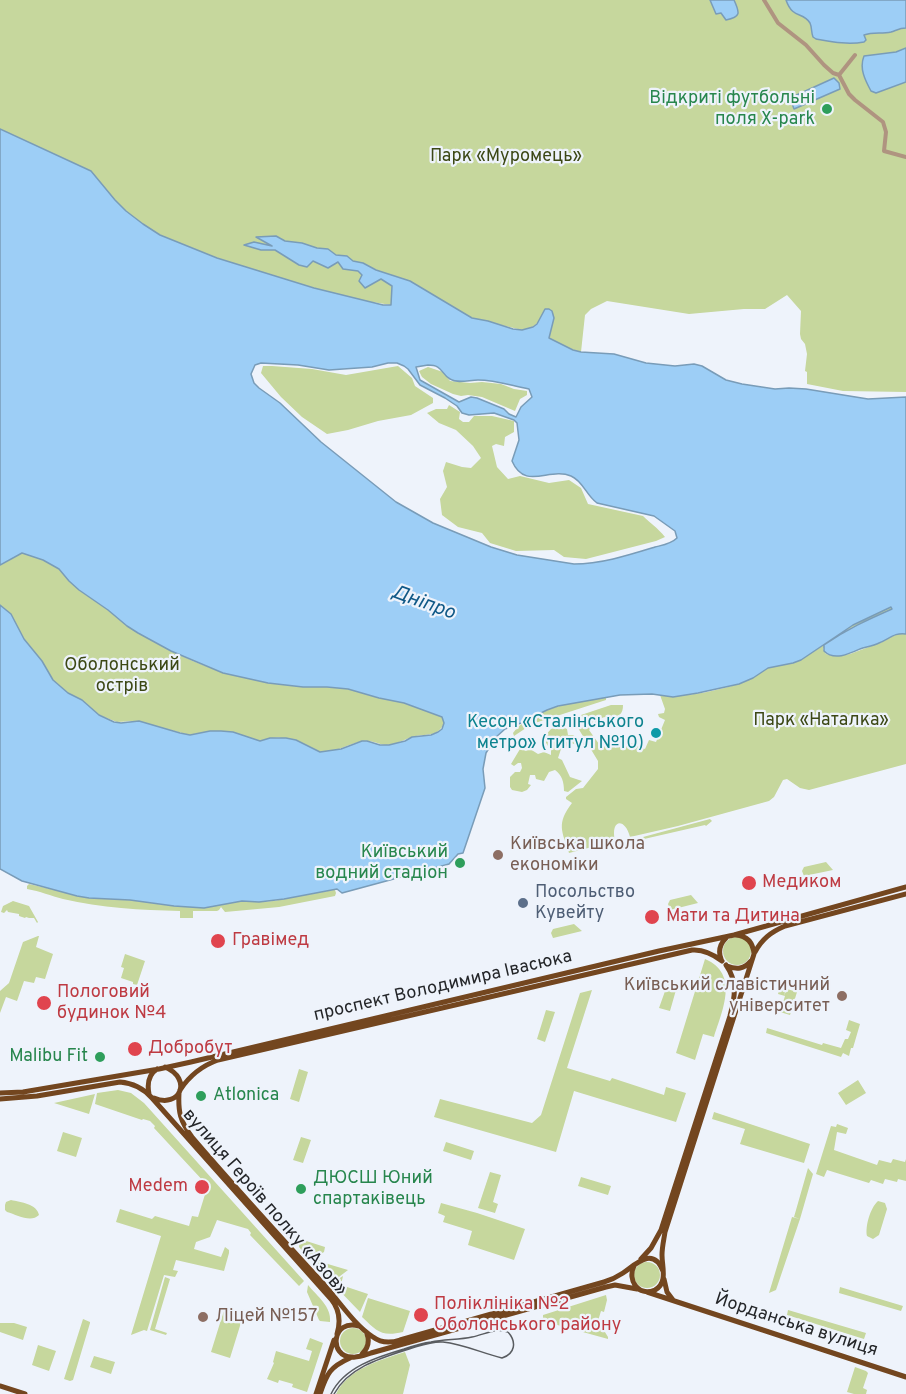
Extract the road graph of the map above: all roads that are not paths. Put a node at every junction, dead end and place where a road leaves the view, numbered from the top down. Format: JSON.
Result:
{"nodes":[{"id":1,"x":764,"y":0,"type":"edge"},
{"id":2,"x":855,"y":55,"type":"dead end"},
{"id":3,"x":839,"y":75,"type":"junction"},
{"id":4,"x":906,"y":157,"type":"edge"},
{"id":5,"x":906,"y":887,"type":"edge"},
{"id":6,"x":906,"y":894,"type":"edge"},
{"id":7,"x":735,"y":935,"type":"junction"},
{"id":8,"x":728,"y":936,"type":"junction"},
{"id":9,"x":753,"y":957,"type":"junction"},
{"id":10,"x":724,"y":963,"type":"junction"},
{"id":11,"x":539,"y":982,"type":"junction"},
{"id":12,"x":162,"y":1068,"type":"junction"},
{"id":13,"x":180,"y":1092,"type":"junction"},
{"id":14,"x":0,"y":1093,"type":"edge"},
{"id":15,"x":151,"y":1096,"type":"junction"},
{"id":16,"x":0,"y":1099,"type":"edge"},
{"id":17,"x":637,"y":1262,"type":"junction"},
{"id":18,"x":663,"y":1274,"type":"junction"},
{"id":19,"x":641,"y":1290,"type":"junction"},
{"id":20,"x":676,"y":1303,"type":"junction"},
{"id":21,"x":363,"y":1328,"type":"junction"},
{"id":22,"x":337,"y":1335,"type":"junction"},
{"id":23,"x":355,"y":1357,"type":"junction"},
{"id":24,"x":906,"y":1377,"type":"edge"},
{"id":25,"x":0,"y":1386,"type":"edge"},
{"id":26,"x":25,"y":1394,"type":"edge"},
{"id":27,"x":318,"y":1394,"type":"edge"}],
"edges":[{"from":1,"to":3,"type":"street"},
{"from":2,"to":3,"type":"street"},
{"from":3,"to":4,"type":"street"},
{"from":5,"to":7,"type":"main road"},
{"from":6,"to":9,"type":"main road"},
{"from":7,"to":8,"type":"main road"},
{"from":7,"to":9,"type":"main road"},
{"from":8,"to":10,"type":"main road"},
{"from":8,"to":11,"type":"main road","name":"проспект Володимира Івасюка"},
{"from":9,"to":10,"type":"main road"},
{"from":9,"to":18,"type":"main road"},
{"from":10,"to":11,"type":"main road","name":"проспект Володимира Івасюка"},
{"from":10,"to":17,"type":"main road"},
{"from":11,"to":12,"type":"main road","name":"проспект Володимира Івасюка"},
{"from":11,"to":13,"type":"main road","name":"проспект Володимира Івасюка"},
{"from":12,"to":13,"type":"main road"},
{"from":12,"to":14,"type":"main road","name":"проспект Володимира Івасюка"},
{"from":12,"to":15,"type":"main road"},
{"from":13,"to":15,"type":"main road"},
{"from":13,"to":21,"type":"main road","name":"вулиця Героїв полку «Азов»"},
{"from":15,"to":16,"type":"main road"},
{"from":15,"to":22,"type":"main road","name":"вулиця Героїв полку «Азов»"},
{"from":17,"to":18,"type":"main road"},
{"from":17,"to":19,"type":"main road"},
{"from":17,"to":21,"type":"main road"},
{"from":18,"to":19,"type":"main road"},
{"from":18,"to":20,"type":"main road"},
{"from":19,"to":20,"type":"main road","name":"Йорданська вулиця"},
{"from":19,"to":23,"type":"main road","name":"Йорданська вулиця"},
{"from":20,"to":24,"type":"main road","name":"Йорданська вулиця"},
{"from":21,"to":22,"type":"main road"},
{"from":21,"to":23,"type":"main road"},
{"from":22,"to":23,"type":"main road"},
{"from":22,"to":27,"type":"main road","name":"вулиця Героїв полку «Азов»"},
{"from":23,"to":27,"type":"main road","name":"вулиця Героїв полку «Азов»"},
{"from":25,"to":26,"type":"main road"}]}
